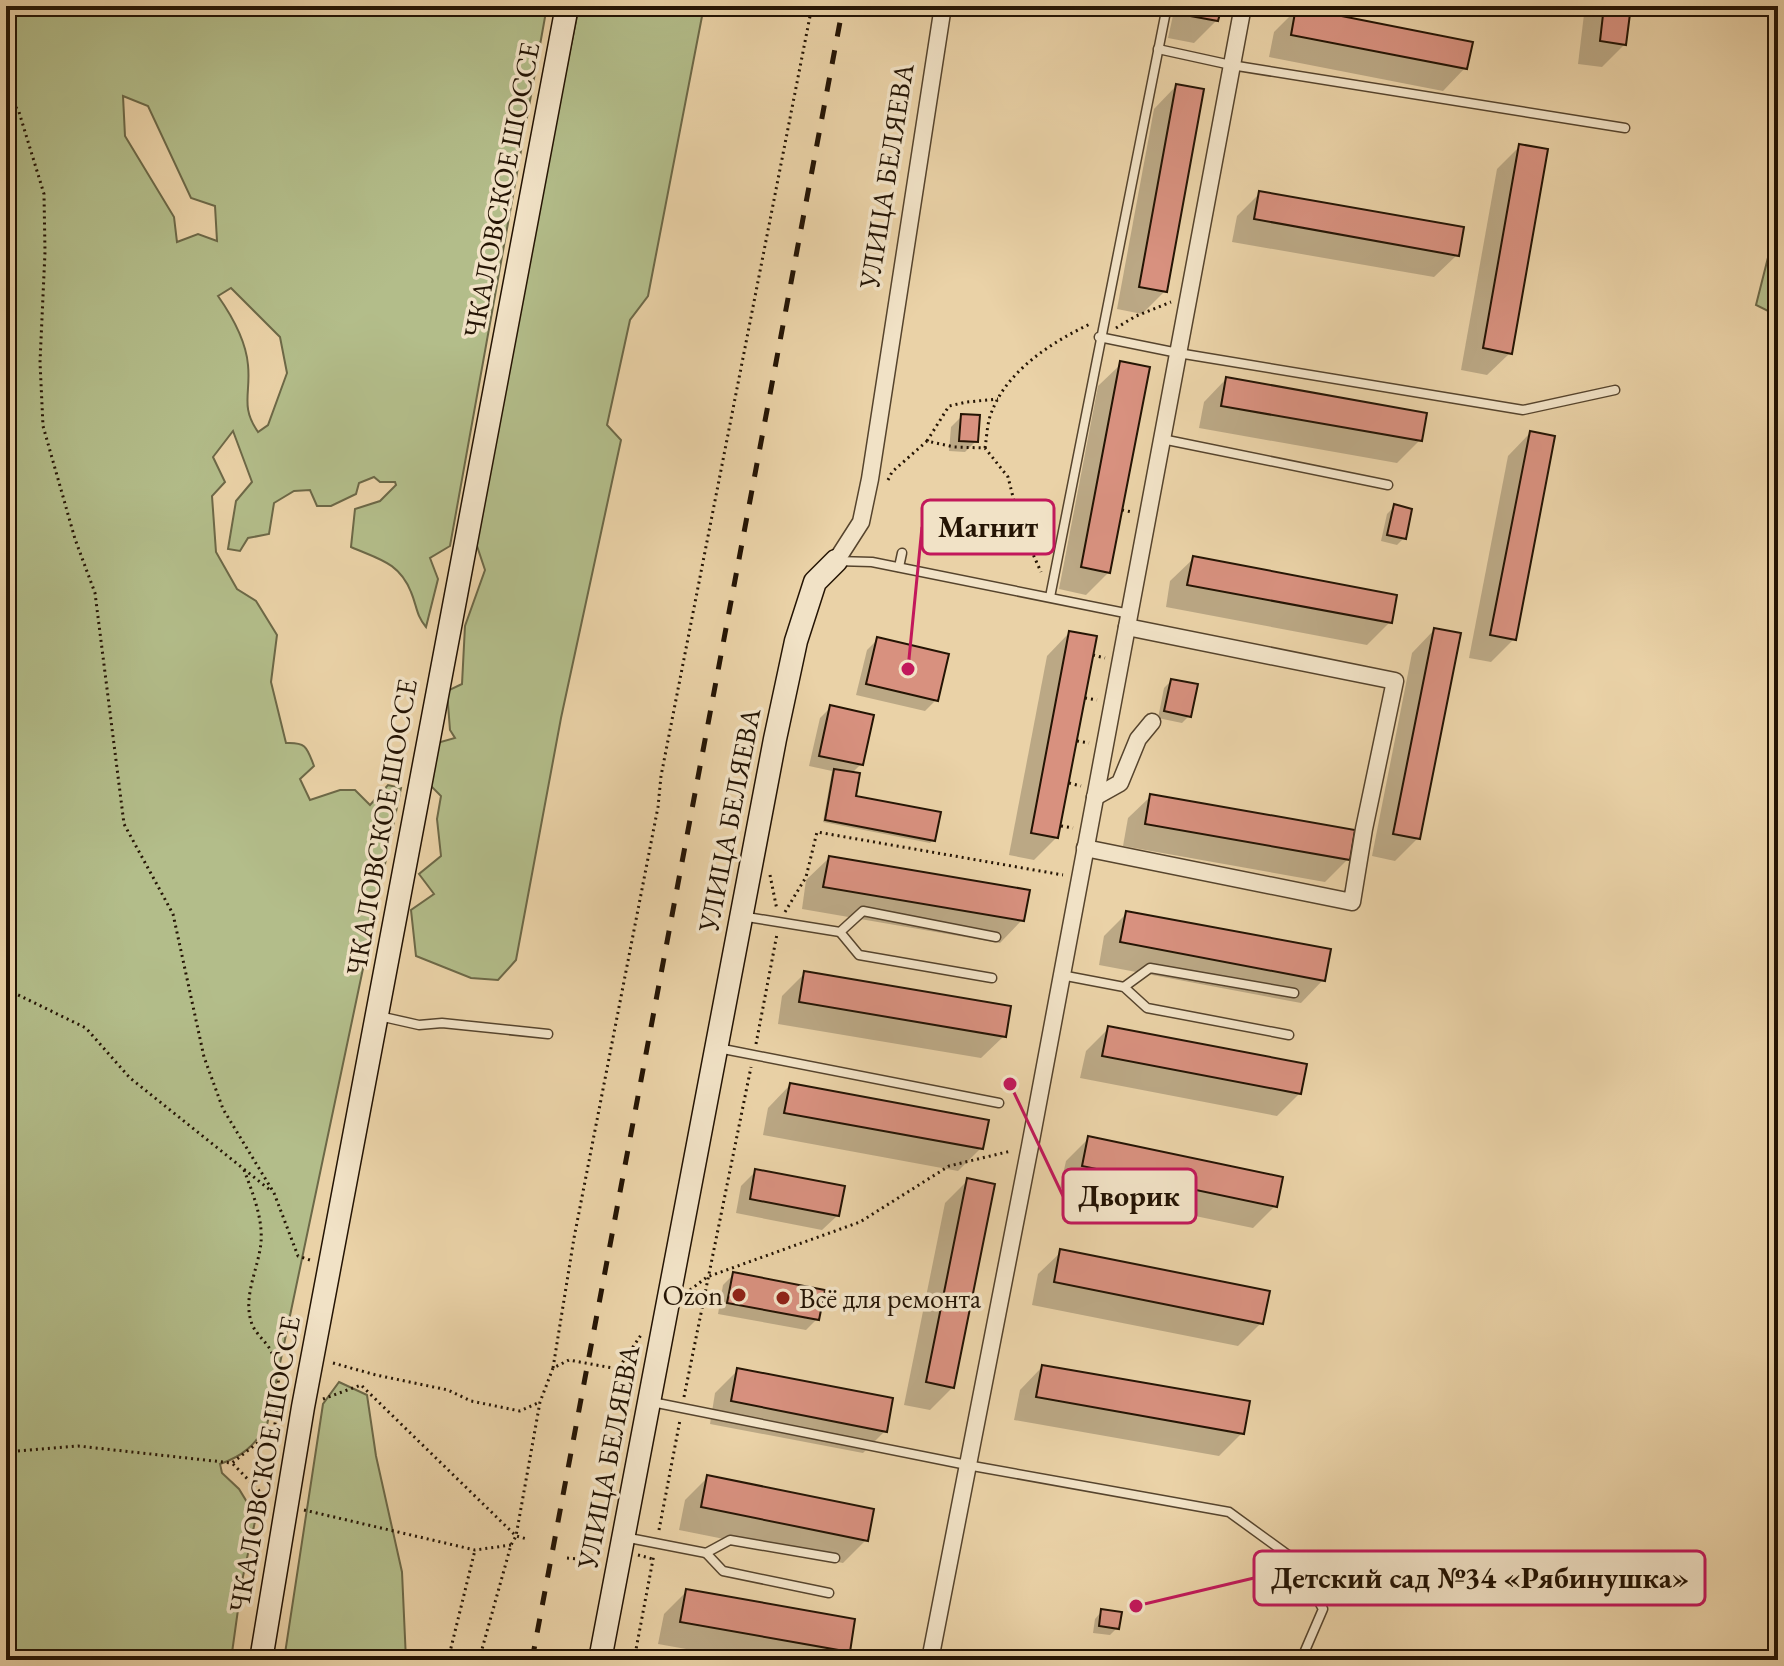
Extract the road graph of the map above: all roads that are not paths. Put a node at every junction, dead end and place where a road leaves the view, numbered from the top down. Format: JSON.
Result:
{"nodes":[{"id":1,"x":567,"y":6,"type":"edge"},
{"id":2,"x":943,"y":6,"type":"edge"},
{"id":3,"x":1167,"y":6,"type":"edge"},
{"id":4,"x":1243,"y":6,"type":"edge"},
{"id":5,"x":1158,"y":49,"type":"junction"},
{"id":6,"x":1231,"y":65,"type":"junction"},
{"id":7,"x":1625,"y":128,"type":"dead end"},
{"id":8,"x":1099,"y":337,"type":"junction"},
{"id":9,"x":1178,"y":353,"type":"junction"},
{"id":10,"x":1615,"y":390,"type":"dead end"},
{"id":11,"x":1162,"y":439,"type":"junction"},
{"id":12,"x":1388,"y":485,"type":"dead end"},
{"id":13,"x":902,"y":553,"type":"dead end"},
{"id":14,"x":836,"y":561,"type":"junction"},
{"id":15,"x":899,"y":567,"type":"junction"},
{"id":16,"x":1050,"y":597,"type":"junction"},
{"id":17,"x":1128,"y":621,"type":"junction"},
{"id":18,"x":1152,"y":722,"type":"dead end"},
{"id":19,"x":1095,"y":797,"type":"junction"},
{"id":20,"x":1085,"y":848,"type":"junction"},
{"id":21,"x":740,"y":916,"type":"junction"},
{"id":22,"x":840,"y":932,"type":"junction"},
{"id":23,"x":996,"y":937,"type":"dead end"},
{"id":24,"x":1061,"y":975,"type":"junction"},
{"id":25,"x":992,"y":978,"type":"dead end"},
{"id":26,"x":1124,"y":987,"type":"junction"},
{"id":27,"x":1294,"y":993,"type":"dead end"},
{"id":28,"x":377,"y":1016,"type":"junction"},
{"id":29,"x":548,"y":1034,"type":"dead end"},
{"id":30,"x":1289,"y":1035,"type":"dead end"},
{"id":31,"x":718,"y":1048,"type":"junction"},
{"id":32,"x":999,"y":1103,"type":"dead end"},
{"id":33,"x":647,"y":1401,"type":"junction"},
{"id":34,"x":967,"y":1465,"type":"junction"},
{"id":35,"x":623,"y":1537,"type":"junction"},
{"id":36,"x":706,"y":1553,"type":"junction"},
{"id":37,"x":835,"y":1558,"type":"dead end"},
{"id":38,"x":829,"y":1593,"type":"dead end"},
{"id":39,"x":261,"y":1660,"type":"edge"},
{"id":40,"x":600,"y":1660,"type":"edge"},
{"id":41,"x":930,"y":1660,"type":"edge"},
{"id":42,"x":1301,"y":1660,"type":"edge"}],
"edges":[{"from":1,"to":28,"type":"street","name":"ЧКАЛОВСКОЕ ШОССЕ"},
{"from":2,"to":14,"type":"street","name":"УЛИЦА БЕЛЯЕВА"},
{"from":3,"to":5,"type":"lane"},
{"from":4,"to":6,"type":"street"},
{"from":5,"to":6,"type":"lane"},
{"from":5,"to":8,"type":"lane"},
{"from":6,"to":7,"type":"lane"},
{"from":6,"to":9,"type":"street"},
{"from":8,"to":9,"type":"lane"},
{"from":8,"to":16,"type":"lane"},
{"from":9,"to":10,"type":"lane"},
{"from":9,"to":11,"type":"street"},
{"from":11,"to":12,"type":"lane"},
{"from":11,"to":17,"type":"street"},
{"from":13,"to":15,"type":"lane"},
{"from":14,"to":15,"type":"lane"},
{"from":14,"to":21,"type":"street","name":"УЛИЦА БЕЛЯЕВА"},
{"from":15,"to":16,"type":"lane"},
{"from":16,"to":17,"type":"lane"},
{"from":17,"to":19,"type":"street"},
{"from":17,"to":20,"type":"street"},
{"from":18,"to":19,"type":"street"},
{"from":19,"to":20,"type":"street"},
{"from":20,"to":24,"type":"street"},
{"from":21,"to":22,"type":"lane"},
{"from":21,"to":31,"type":"street","name":"УЛИЦА БЕЛЯЕВА"},
{"from":22,"to":23,"type":"lane"},
{"from":22,"to":25,"type":"lane"},
{"from":24,"to":26,"type":"lane"},
{"from":24,"to":34,"type":"street"},
{"from":26,"to":27,"type":"lane"},
{"from":26,"to":30,"type":"lane"},
{"from":28,"to":29,"type":"lane"},
{"from":28,"to":39,"type":"street","name":"ЧКАЛОВСКОЕ ШОССЕ"},
{"from":31,"to":32,"type":"lane"},
{"from":31,"to":33,"type":"street","name":"УЛИЦА БЕЛЯЕВА"},
{"from":33,"to":34,"type":"lane"},
{"from":33,"to":35,"type":"street","name":"УЛИЦА БЕЛЯЕВА"},
{"from":34,"to":41,"type":"street"},
{"from":34,"to":42,"type":"lane"},
{"from":35,"to":36,"type":"lane"},
{"from":35,"to":40,"type":"street","name":"УЛИЦА БЕЛЯЕВА"},
{"from":36,"to":37,"type":"lane"},
{"from":36,"to":38,"type":"lane"}]}
